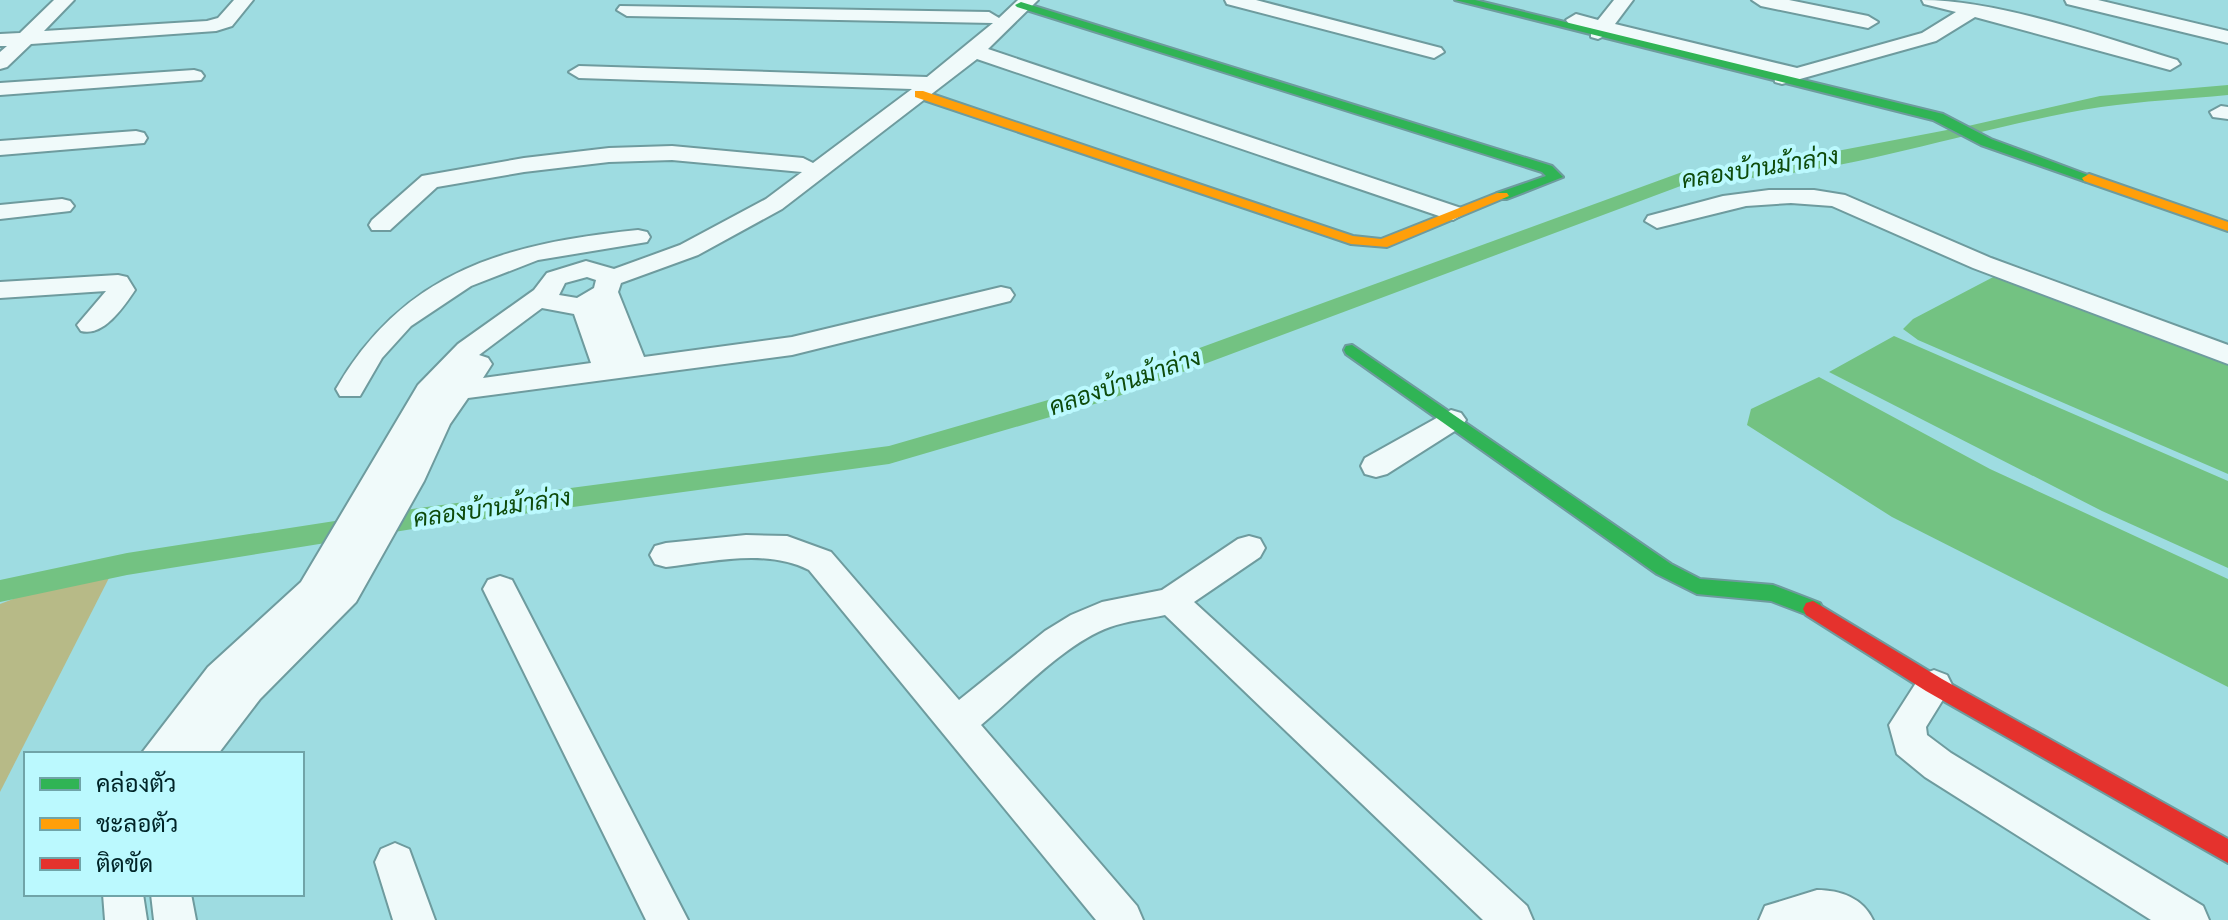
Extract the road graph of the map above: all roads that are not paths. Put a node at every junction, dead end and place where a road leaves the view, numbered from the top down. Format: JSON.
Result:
{"nodes":[{"id":1,"x":65,"y":0,"type":"edge"},
{"id":2,"x":244,"y":0,"type":"edge"},
{"id":3,"x":1234,"y":0,"type":"edge"},
{"id":4,"x":1461,"y":0,"type":"edge"},
{"id":5,"x":1493,"y":0,"type":"edge"},
{"id":6,"x":1624,"y":0,"type":"edge"},
{"id":7,"x":1761,"y":0,"type":"edge"},
{"id":8,"x":1931,"y":0,"type":"edge"},
{"id":9,"x":2074,"y":0,"type":"edge"},
{"id":10,"x":1019,"y":2,"type":"edge"},
{"id":11,"x":627,"y":10,"type":"dead end"},
{"id":12,"x":1973,"y":10,"type":"junction"},
{"id":13,"x":989,"y":18,"type":"junction"},
{"id":14,"x":1868,"y":22,"type":"dead end"},
{"id":15,"x":1601,"y":30,"type":"junction"},
{"id":16,"x":2228,"y":37,"type":"edge"},
{"id":17,"x":26,"y":38,"type":"junction"},
{"id":18,"x":0,"y":40,"type":"edge"},
{"id":19,"x":974,"y":51,"type":"junction"},
{"id":20,"x":1434,"y":52,"type":"dead end"},
{"id":21,"x":0,"y":63,"type":"edge"},
{"id":22,"x":2170,"y":64,"type":"dead end"},
{"id":23,"x":579,"y":72,"type":"dead end"},
{"id":24,"x":1786,"y":75,"type":"junction"},
{"id":25,"x":194,"y":76,"type":"dead end"},
{"id":26,"x":1808,"y":84,"type":"joint"},
{"id":27,"x":921,"y":86,"type":"junction"},
{"id":28,"x":0,"y":89,"type":"edge"},
{"id":29,"x":136,"y":138,"type":"dead end"},
{"id":30,"x":0,"y":148,"type":"edge"},
{"id":31,"x":803,"y":165,"type":"junction"},
{"id":32,"x":62,"y":206,"type":"dead end"},
{"id":33,"x":0,"y":212,"type":"edge"},
{"id":34,"x":1453,"y":213,"type":"junction"},
{"id":35,"x":1657,"y":221,"type":"dead end"},
{"id":36,"x":381,"y":225,"type":"dead end"},
{"id":37,"x":2228,"y":227,"type":"edge"},
{"id":38,"x":638,"y":237,"type":"dead end"},
{"id":39,"x":533,"y":253,"type":"junction"},
{"id":40,"x":578,"y":287,"type":"junction"},
{"id":41,"x":0,"y":290,"type":"edge"},
{"id":42,"x":1001,"y":295,"type":"dead end"},
{"id":43,"x":90,"y":325,"type":"dead end"},
{"id":44,"x":1352,"y":350,"type":"dead end"},
{"id":45,"x":2228,"y":355,"type":"edge"},
{"id":46,"x":635,"y":367,"type":"junction"},
{"id":47,"x":608,"y":371,"type":"junction"},
{"id":48,"x":350,"y":389,"type":"dead end"},
{"id":49,"x":441,"y":392,"type":"junction"},
{"id":50,"x":1451,"y":420,"type":"junction"},
{"id":51,"x":1376,"y":466,"type":"dead end"},
{"id":52,"x":1249,"y":548,"type":"dead end"},
{"id":53,"x":666,"y":555,"type":"dead end"},
{"id":54,"x":500,"y":589,"type":"dead end"},
{"id":55,"x":328,"y":592,"type":"junction"},
{"id":56,"x":1171,"y":601,"type":"junction"},
{"id":57,"x":1934,"y":685,"type":"junction"},
{"id":58,"x":959,"y":722,"type":"junction"},
{"id":59,"x":162,"y":752,"type":"edge"},
{"id":60,"x":198,"y":752,"type":"edge"},
{"id":61,"x":2228,"y":852,"type":"edge"},
{"id":62,"x":395,"y":862,"type":"dead end"},
{"id":63,"x":123,"y":896,"type":"edge"},
{"id":64,"x":171,"y":896,"type":"edge"},
{"id":65,"x":126,"y":920,"type":"edge"},
{"id":66,"x":175,"y":920,"type":"edge"},
{"id":67,"x":414,"y":920,"type":"edge"},
{"id":68,"x":667,"y":920,"type":"edge"},
{"id":69,"x":1122,"y":920,"type":"edge"},
{"id":70,"x":1512,"y":920,"type":"edge"},
{"id":71,"x":1780,"y":920,"type":"edge"},
{"id":72,"x":1852,"y":920,"type":"edge"},
{"id":73,"x":2188,"y":920,"type":"edge"}],
"edges":[{"from":1,"to":17,"type":"street"},
{"from":2,"to":17,"type":"street"},
{"from":3,"to":20,"type":"street"},
{"from":4,"to":15,"type":"street"},
{"from":5,"to":15,"type":"street"},
{"from":6,"to":15,"type":"street"},
{"from":7,"to":14,"type":"street"},
{"from":8,"to":12,"type":"street"},
{"from":9,"to":16,"type":"street"},
{"from":10,"to":13,"type":"street"},
{"from":10,"to":19,"type":"street"},
{"from":10,"to":34,"type":"street"},
{"from":11,"to":13,"type":"street"},
{"from":12,"to":22,"type":"street"},
{"from":12,"to":24,"type":"street"},
{"from":13,"to":27,"type":"street"},
{"from":15,"to":24,"type":"street"},
{"from":17,"to":18,"type":"street"},
{"from":17,"to":21,"type":"street"},
{"from":19,"to":27,"type":"street"},
{"from":19,"to":34,"type":"street"},
{"from":23,"to":27,"type":"street"},
{"from":24,"to":26,"type":"street"},
{"from":25,"to":28,"type":"street"},
{"from":26,"to":37,"type":"street"},
{"from":27,"to":31,"type":"street"},
{"from":27,"to":34,"type":"street"},
{"from":27,"to":40,"type":"street"},
{"from":29,"to":30,"type":"street"},
{"from":31,"to":36,"type":"street"},
{"from":31,"to":40,"type":"street"},
{"from":32,"to":33,"type":"street"},
{"from":35,"to":45,"type":"street"},
{"from":38,"to":39,"type":"street"},
{"from":39,"to":40,"type":"street"},
{"from":39,"to":48,"type":"street"},
{"from":40,"to":46,"type":"street"},
{"from":40,"to":47,"type":"street"},
{"from":40,"to":49,"type":"street"},
{"from":41,"to":43,"type":"street"},
{"from":42,"to":46,"type":"street"},
{"from":44,"to":50,"type":"street"},
{"from":46,"to":47,"type":"street"},
{"from":47,"to":49,"type":"street"},
{"from":49,"to":55,"type":"street"},
{"from":50,"to":51,"type":"street"},
{"from":50,"to":57,"type":"street"},
{"from":52,"to":56,"type":"street"},
{"from":53,"to":58,"type":"street"},
{"from":54,"to":68,"type":"street"},
{"from":55,"to":59,"type":"street"},
{"from":55,"to":60,"type":"street"},
{"from":56,"to":58,"type":"street"},
{"from":56,"to":70,"type":"street"},
{"from":57,"to":61,"type":"street"},
{"from":57,"to":73,"type":"street"},
{"from":58,"to":69,"type":"street"},
{"from":62,"to":67,"type":"street"},
{"from":63,"to":65,"type":"street"},
{"from":64,"to":66,"type":"street"},
{"from":71,"to":72,"type":"street"}]}
